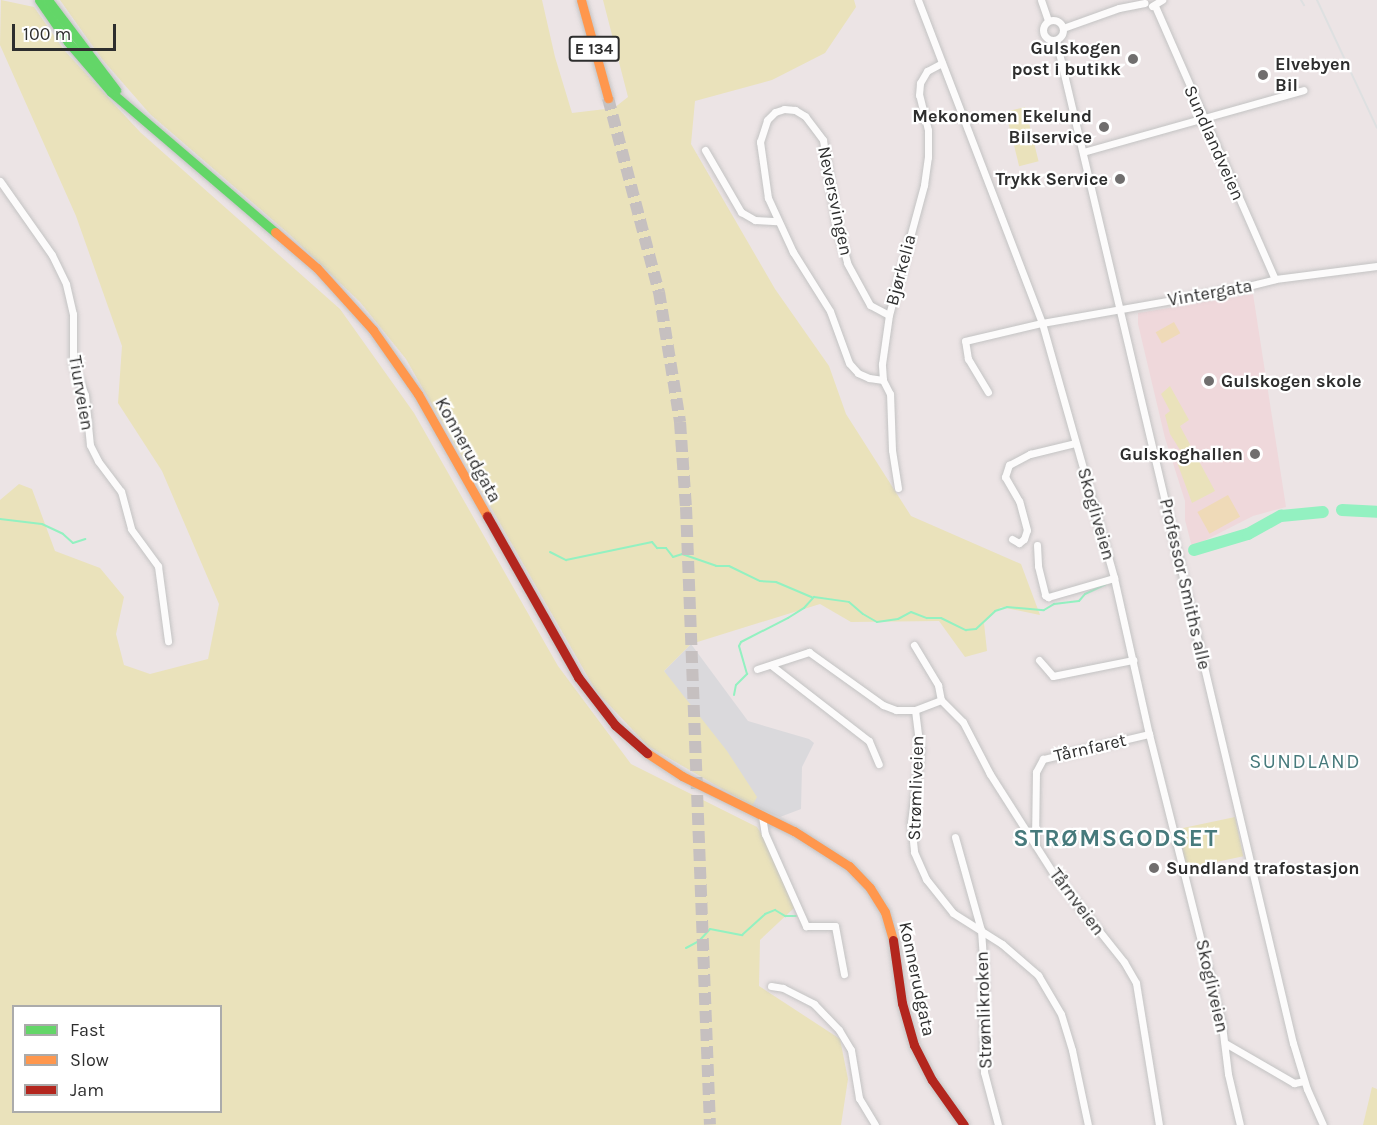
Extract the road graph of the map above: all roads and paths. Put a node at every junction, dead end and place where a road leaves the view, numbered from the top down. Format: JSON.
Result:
{"nodes":[{"id":1,"x":39,"y":0,"type":"edge"},
{"id":2,"x":48,"y":0,"type":"edge"},
{"id":3,"x":581,"y":0,"type":"edge"},
{"id":4,"x":918,"y":0,"type":"edge"},
{"id":5,"x":1041,"y":0,"type":"edge"},
{"id":6,"x":1129,"y":0,"type":"edge"},
{"id":7,"x":1162,"y":0,"type":"edge"},
{"id":8,"x":1144,"y":2,"type":"edge"},
{"id":9,"x":1155,"y":6,"type":"junction"},
{"id":10,"x":1119,"y":8,"type":"junction"},
{"id":11,"x":1048,"y":20,"type":"junction"},
{"id":12,"x":1063,"y":28,"type":"junction"},
{"id":13,"x":1056,"y":40,"type":"junction"},
{"id":14,"x":942,"y":63,"type":"junction"},
{"id":15,"x":1303,"y":90,"type":"dead end"},
{"id":16,"x":608,"y":98,"type":"tunnel mouth"},
{"id":17,"x":127,"y":103,"type":"junction"},
{"id":18,"x":1204,"y":118,"type":"junction"},
{"id":19,"x":705,"y":150,"type":"dead end"},
{"id":20,"x":1083,"y":152,"type":"junction"},
{"id":21,"x":0,"y":181,"type":"edge"},
{"id":22,"x":777,"y":221,"type":"junction"},
{"id":23,"x":1377,"y":266,"type":"edge"},
{"id":24,"x":1275,"y":279,"type":"junction"},
{"id":25,"x":1119,"y":309,"type":"junction"},
{"id":26,"x":889,"y":315,"type":"junction"},
{"id":27,"x":1042,"y":323,"type":"junction"},
{"id":28,"x":883,"y":380,"type":"junction"},
{"id":29,"x":988,"y":392,"type":"dead end"},
{"id":30,"x":1075,"y":444,"type":"junction"},
{"id":31,"x":898,"y":488,"type":"dead end"},
{"id":32,"x":1012,"y":539,"type":"dead end"},
{"id":33,"x":1037,"y":545,"type":"dead end"},
{"id":34,"x":1114,"y":578,"type":"junction"},
{"id":35,"x":168,"y":641,"type":"dead end"},
{"id":36,"x":914,"y":645,"type":"dead end"},
{"id":37,"x":1039,"y":660,"type":"dead end"},
{"id":38,"x":1133,"y":660,"type":"junction"},
{"id":39,"x":771,"y":665,"type":"junction"},
{"id":40,"x":757,"y":669,"type":"dead end"},
{"id":41,"x":941,"y":700,"type":"junction"},
{"id":42,"x":915,"y":710,"type":"junction"},
{"id":43,"x":1149,"y":734,"type":"junction"},
{"id":44,"x":879,"y":764,"type":"dead end"},
{"id":45,"x":762,"y":816,"type":"junction"},
{"id":46,"x":955,"y":837,"type":"dead end"},
{"id":47,"x":1035,"y":842,"type":"junction"},
{"id":48,"x":981,"y":930,"type":"junction"},
{"id":49,"x":844,"y":974,"type":"dead end"},
{"id":50,"x":771,"y":986,"type":"dead end"},
{"id":51,"x":1225,"y":1043,"type":"junction"},
{"id":52,"x":1304,"y":1081,"type":"junction"},
{"id":53,"x":875,"y":1125,"type":"edge"},
{"id":54,"x":964,"y":1125,"type":"edge"},
{"id":55,"x":998,"y":1125,"type":"edge"},
{"id":56,"x":1088,"y":1125,"type":"edge"},
{"id":57,"x":1159,"y":1125,"type":"edge"},
{"id":58,"x":1240,"y":1125,"type":"edge"},
{"id":59,"x":1323,"y":1125,"type":"edge"}],
"edges":[{"from":1,"to":17,"type":"main road","name":"Konnerudgata"},
{"from":2,"to":17,"type":"main road","name":"Konnerudgata"},
{"from":3,"to":16,"type":"main road","number":"E 134"},
{"from":4,"to":14,"type":"street","name":"Skogliveien"},
{"from":5,"to":11,"type":"street"},
{"from":6,"to":10,"type":"street"},
{"from":7,"to":9,"type":"street"},
{"from":8,"to":9,"type":"street"},
{"from":8,"to":10,"type":"street"},
{"from":9,"to":18,"type":"street","name":"Sundlandveien"},
{"from":10,"to":12,"type":"street"},
{"from":11,"to":12,"type":"street"},
{"from":11,"to":13,"type":"street"},
{"from":12,"to":13,"type":"street"},
{"from":13,"to":20,"type":"street","name":"Professor Smiths alle"},
{"from":14,"to":26,"type":"street","name":"Bjørkelia"},
{"from":14,"to":27,"type":"street","name":"Skogliveien"},
{"from":15,"to":18,"type":"street"},
{"from":17,"to":45,"type":"main road","name":"Konnerudgata"},
{"from":18,"to":20,"type":"street"},
{"from":18,"to":24,"type":"street","name":"Sundlandveien"},
{"from":19,"to":22,"type":"street"},
{"from":20,"to":25,"type":"street","name":"Professor Smiths alle"},
{"from":21,"to":35,"type":"street","name":"Tiurveien"},
{"from":22,"to":26,"type":"street","name":"Neversvingen"},
{"from":22,"to":28,"type":"street","name":"Neversvingen"},
{"from":23,"to":24,"type":"street","name":"Vintergata"},
{"from":24,"to":25,"type":"street","name":"Vintergata"},
{"from":25,"to":27,"type":"street","name":"Vintergata"},
{"from":25,"to":52,"type":"street","name":"Professor Smiths alle"},
{"from":26,"to":28,"type":"street","name":"Bjørkelia"},
{"from":27,"to":29,"type":"street","name":"Vintergata"},
{"from":27,"to":30,"type":"street","name":"Skogliveien"},
{"from":28,"to":31,"type":"street","name":"Bjørkelia"},
{"from":30,"to":32,"type":"street"},
{"from":30,"to":34,"type":"street","name":"Skogliveien"},
{"from":33,"to":34,"type":"street"},
{"from":34,"to":38,"type":"street","name":"Skogliveien"},
{"from":36,"to":41,"type":"street","name":"Tårnveien"},
{"from":37,"to":38,"type":"street"},
{"from":38,"to":43,"type":"street","name":"Skogliveien"},
{"from":39,"to":40,"type":"street","name":"Strømliveien"},
{"from":39,"to":42,"type":"street","name":"Strømliveien"},
{"from":39,"to":44,"type":"street","name":"Strømliveien"},
{"from":41,"to":42,"type":"street"},
{"from":41,"to":47,"type":"street","name":"Tårnveien"},
{"from":42,"to":48,"type":"street","name":"Strømliveien"},
{"from":43,"to":47,"type":"street","name":"Tårnfaret"},
{"from":43,"to":51,"type":"street","name":"Skogliveien"},
{"from":45,"to":49,"type":"street"},
{"from":45,"to":54,"type":"main road","name":"Konnerudgata"},
{"from":46,"to":48,"type":"street"},
{"from":47,"to":57,"type":"street","name":"Tårnveien"},
{"from":48,"to":55,"type":"street","name":"Strømlikroken"},
{"from":48,"to":56,"type":"street","name":"Strømliveien"},
{"from":50,"to":53,"type":"street"},
{"from":51,"to":52,"type":"street","name":"Skogliveien"},
{"from":51,"to":58,"type":"street","name":"Skogliveien"},
{"from":52,"to":59,"type":"street","name":"Professor Smiths alle"}]}
